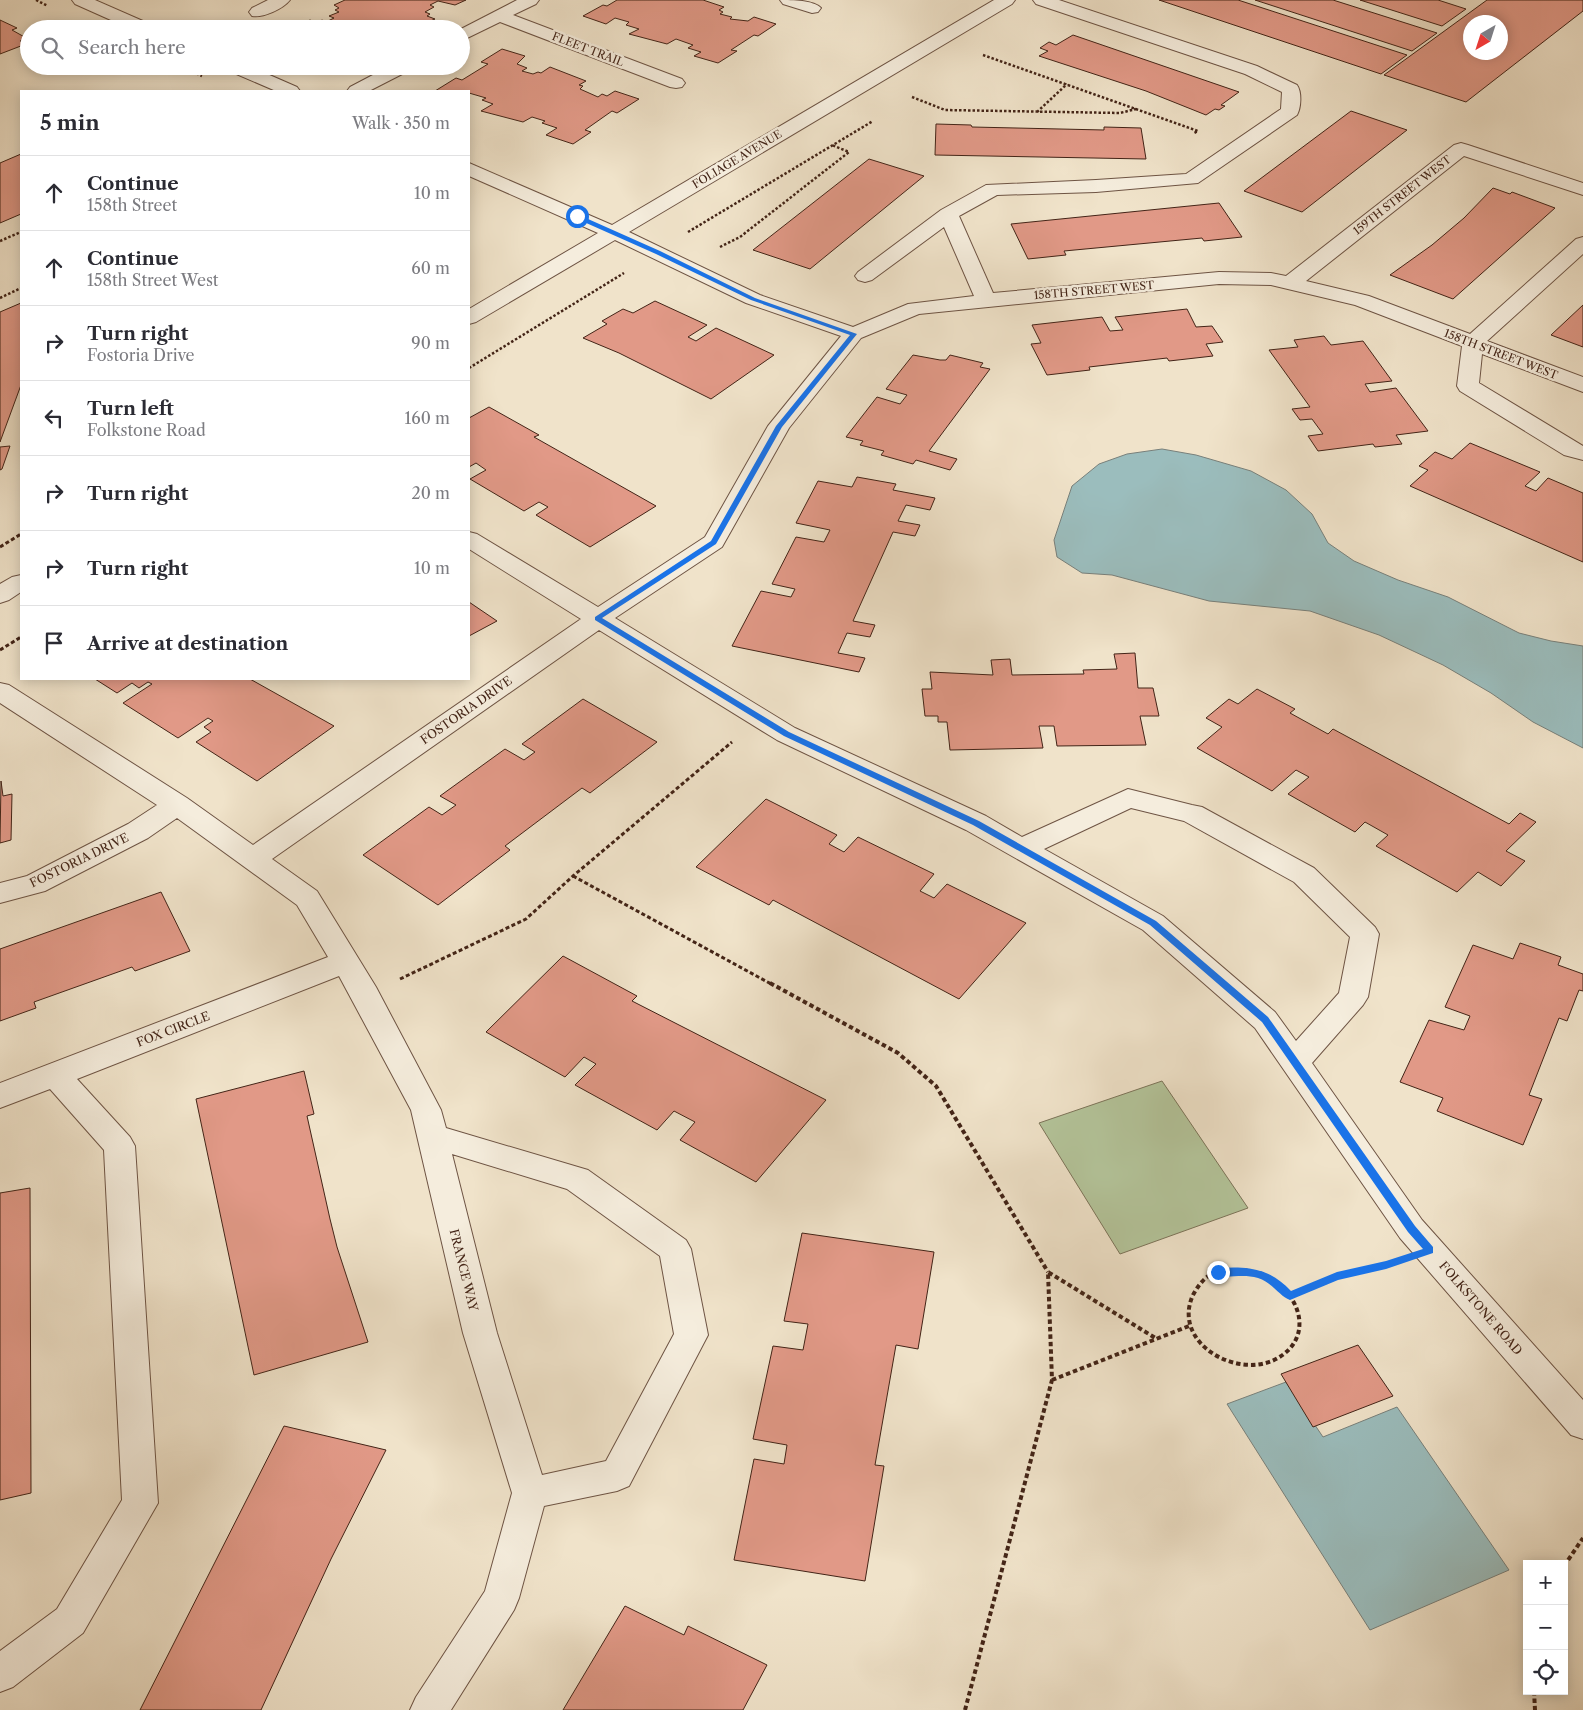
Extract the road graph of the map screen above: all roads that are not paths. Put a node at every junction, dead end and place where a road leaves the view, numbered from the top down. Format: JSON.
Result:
{"nodes":[{"id":1,"x":81,"y":0,"type":"edge"},
{"id":2,"x":282,"y":0,"type":"edge"},
{"id":3,"x":530,"y":0,"type":"edge"},
{"id":4,"x":789,"y":0,"type":"edge"},
{"id":5,"x":1006,"y":0,"type":"edge"},
{"id":6,"x":1042,"y":0,"type":"edge"},
{"id":7,"x":812,"y":8,"type":"dead end"},
{"id":8,"x":258,"y":12,"type":"dead end"},
{"id":9,"x":500,"y":16,"type":"junction"},
{"id":10,"x":126,"y":20,"type":"edge"},
{"id":11,"x":470,"y":31,"type":"edge"},
{"id":12,"x":254,"y":75,"type":"edge"},
{"id":13,"x":387,"y":75,"type":"edge"},
{"id":14,"x":676,"y":83,"type":"dead end"},
{"id":15,"x":289,"y":90,"type":"edge"},
{"id":16,"x":358,"y":90,"type":"edge"},
{"id":17,"x":470,"y":169,"type":"edge"},
{"id":18,"x":1583,"y":189,"type":"edge"},
{"id":19,"x":948,"y":214,"type":"junction"},
{"id":20,"x":613,"y":232,"type":"junction"},
{"id":21,"x":1583,"y":243,"type":"edge"},
{"id":22,"x":865,"y":276,"type":"dead end"},
{"id":23,"x":1290,"y":284,"type":"junction"},
{"id":24,"x":986,"y":300,"type":"junction"},
{"id":25,"x":470,"y":317,"type":"edge"},
{"id":26,"x":854,"y":334,"type":"junction"},
{"id":27,"x":1473,"y":343,"type":"junction"},
{"id":28,"x":1583,"y":385,"type":"edge"},
{"id":29,"x":1583,"y":454,"type":"edge"},
{"id":30,"x":470,"y":540,"type":"edge"},
{"id":31,"x":20,"y":583,"type":"edge"},
{"id":32,"x":0,"y":594,"type":"edge"},
{"id":33,"x":597,"y":618,"type":"junction"},
{"id":34,"x":0,"y":691,"type":"edge"},
{"id":35,"x":177,"y":805,"type":"junction"},
{"id":36,"x":1021,"y":849,"type":"junction"},
{"id":37,"x":253,"y":859,"type":"junction"},
{"id":38,"x":0,"y":893,"type":"edge"},
{"id":39,"x":345,"y":962,"type":"junction"},
{"id":40,"x":1295,"y":1062,"type":"junction"},
{"id":41,"x":55,"y":1075,"type":"junction"},
{"id":42,"x":0,"y":1096,"type":"edge"},
{"id":43,"x":432,"y":1136,"type":"junction"},
{"id":44,"x":1583,"y":1424,"type":"edge"},
{"id":45,"x":530,"y":1494,"type":"junction"},
{"id":46,"x":0,"y":1674,"type":"edge"},
{"id":47,"x":429,"y":1710,"type":"edge"}],
"edges":[{"from":1,"to":10,"type":"street"},
{"from":2,"to":8,"type":"street"},
{"from":3,"to":9,"type":"street"},
{"from":4,"to":7,"type":"street"},
{"from":5,"to":20,"type":"street","name":"FOLIAGE AVENUE"},
{"from":6,"to":19,"type":"street"},
{"from":9,"to":11,"type":"street"},
{"from":9,"to":14,"type":"street","name":"FLEET TRAIL"},
{"from":12,"to":15,"type":"street"},
{"from":13,"to":16,"type":"street"},
{"from":17,"to":20,"type":"street"},
{"from":18,"to":23,"type":"street","name":"159TH STREET WEST"},
{"from":19,"to":22,"type":"street"},
{"from":19,"to":24,"type":"street"},
{"from":20,"to":25,"type":"street","name":"FOLIAGE AVENUE"},
{"from":20,"to":26,"type":"street"},
{"from":21,"to":27,"type":"street"},
{"from":23,"to":24,"type":"street","name":"158TH STREET WEST"},
{"from":23,"to":27,"type":"street","name":"158TH STREET WEST"},
{"from":24,"to":26,"type":"street","name":"158TH STREET WEST"},
{"from":26,"to":33,"type":"street","name":"FOSTORIA DRIVE"},
{"from":27,"to":28,"type":"street","name":"158TH STREET WEST"},
{"from":27,"to":29,"type":"street"},
{"from":30,"to":33,"type":"street","name":"FOLKSTONE ROAD"},
{"from":31,"to":32,"type":"street"},
{"from":33,"to":36,"type":"street","name":"FOLKSTONE ROAD"},
{"from":33,"to":37,"type":"street","name":"FOSTORIA DRIVE"},
{"from":34,"to":35,"type":"street"},
{"from":35,"to":37,"type":"street"},
{"from":35,"to":38,"type":"street","name":"FOSTORIA DRIVE"},
{"from":36,"to":40,"type":"street","name":"FOLKSTONE ROAD"},
{"from":36,"to":40,"type":"street"},
{"from":37,"to":39,"type":"street","name":"FRANCE WAY"},
{"from":39,"to":41,"type":"street","name":"FOX CIRCLE"},
{"from":39,"to":43,"type":"street","name":"FRANCE WAY"},
{"from":40,"to":44,"type":"street","name":"FOLKSTONE ROAD"},
{"from":41,"to":42,"type":"street","name":"FOX CIRCLE"},
{"from":41,"to":46,"type":"street"},
{"from":43,"to":45,"type":"street","name":"FRANCE WAY"},
{"from":43,"to":45,"type":"street"},
{"from":45,"to":47,"type":"street"}]}
